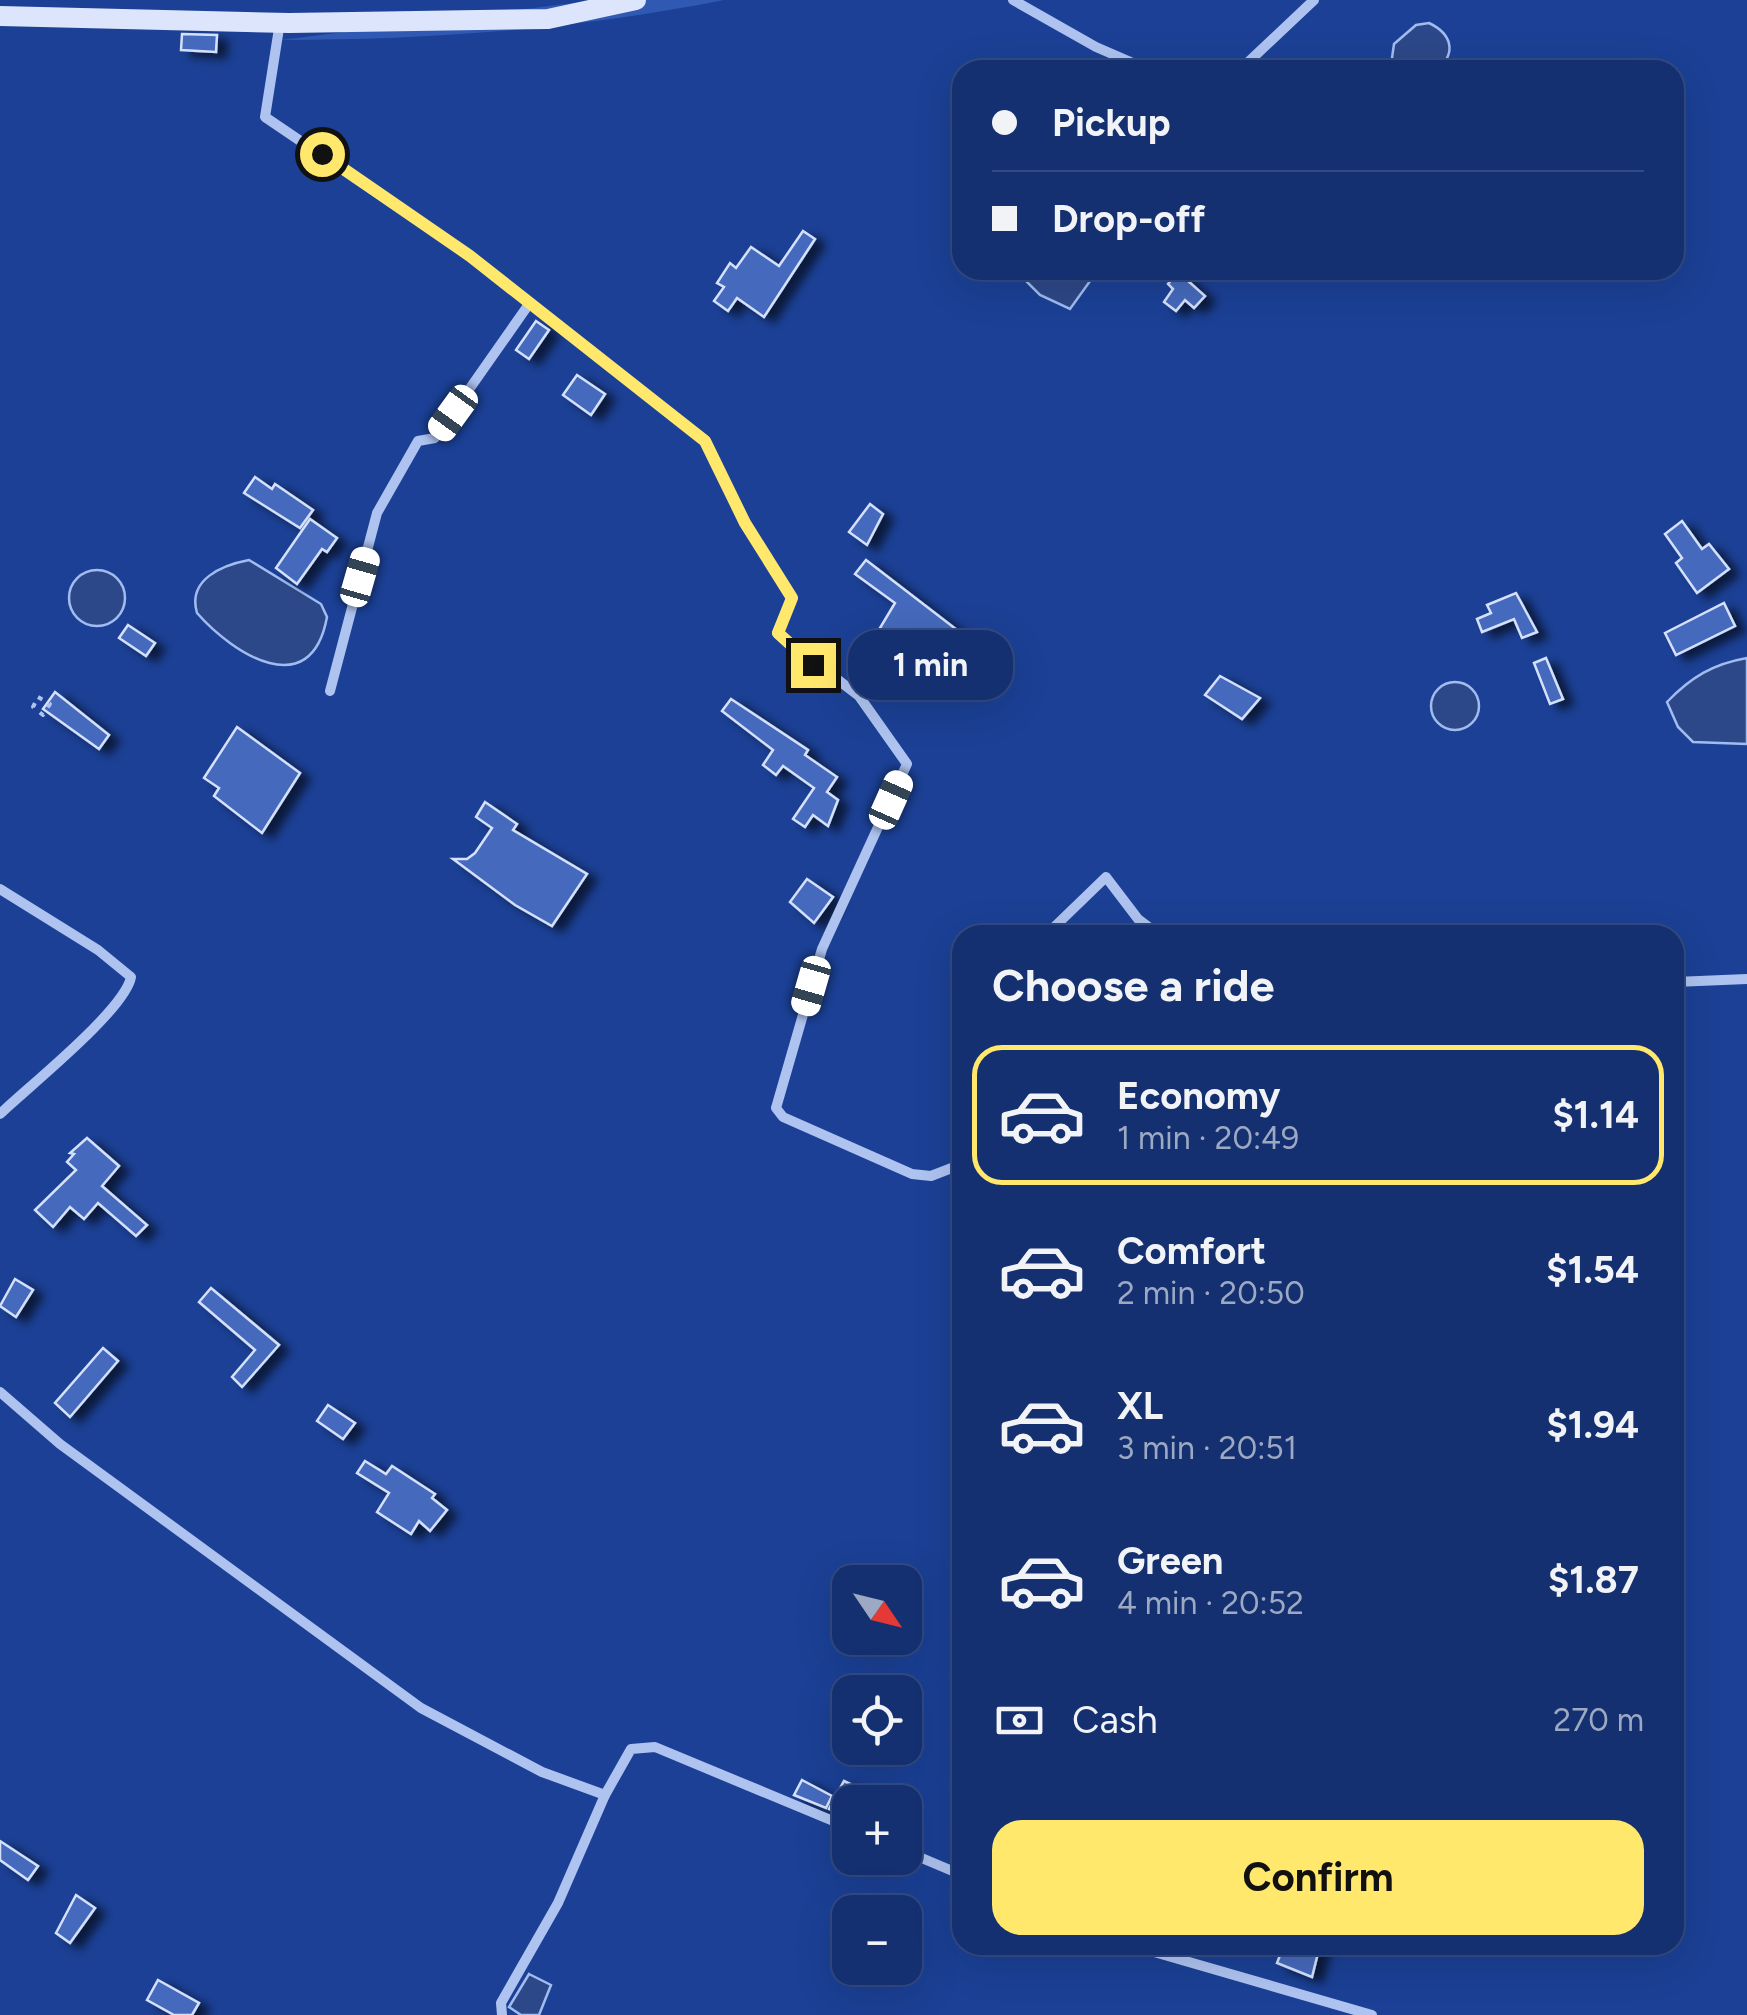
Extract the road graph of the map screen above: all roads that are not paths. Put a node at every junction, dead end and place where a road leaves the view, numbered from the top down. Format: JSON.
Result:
{"nodes":[{"id":1,"x":636,"y":0,"type":"edge"},
{"id":2,"x":1012,"y":0,"type":"edge"},
{"id":3,"x":1314,"y":0,"type":"edge"},
{"id":4,"x":0,"y":16,"type":"edge"},
{"id":5,"x":280,"y":22,"type":"junction"},
{"id":6,"x":1126,"y":60,"type":"edge"},
{"id":7,"x":1251,"y":60,"type":"edge"},
{"id":8,"x":529,"y":304,"type":"junction"},
{"id":9,"x":330,"y":691,"type":"dead end"},
{"id":10,"x":0,"y":889,"type":"edge"},
{"id":11,"x":1057,"y":925,"type":"edge"},
{"id":12,"x":1146,"y":925,"type":"edge"},
{"id":13,"x":1747,"y":979,"type":"edge"},
{"id":14,"x":1684,"y":982,"type":"edge"},
{"id":15,"x":0,"y":1114,"type":"edge"},
{"id":16,"x":952,"y":1168,"type":"edge"},
{"id":17,"x":0,"y":1392,"type":"edge"},
{"id":18,"x":605,"y":1794,"type":"junction"},
{"id":19,"x":832,"y":1821,"type":"edge"},
{"id":20,"x":922,"y":1858,"type":"edge"},
{"id":21,"x":952,"y":1871,"type":"edge"},
{"id":22,"x":1165,"y":1955,"type":"edge"},
{"id":23,"x":502,"y":2015,"type":"edge"},
{"id":24,"x":1372,"y":2015,"type":"edge"}],
"edges":[{"from":1,"to":5,"type":"street"},
{"from":2,"to":6,"type":"street"},
{"from":3,"to":7,"type":"street"},
{"from":4,"to":5,"type":"street"},
{"from":5,"to":8,"type":"street"},
{"from":8,"to":9,"type":"street"},
{"from":8,"to":16,"type":"street"},
{"from":10,"to":15,"type":"street"},
{"from":11,"to":12,"type":"street"},
{"from":13,"to":14,"type":"street"},
{"from":17,"to":18,"type":"street"},
{"from":18,"to":19,"type":"street"},
{"from":18,"to":23,"type":"street"},
{"from":20,"to":21,"type":"street"},
{"from":22,"to":24,"type":"street"}]}
